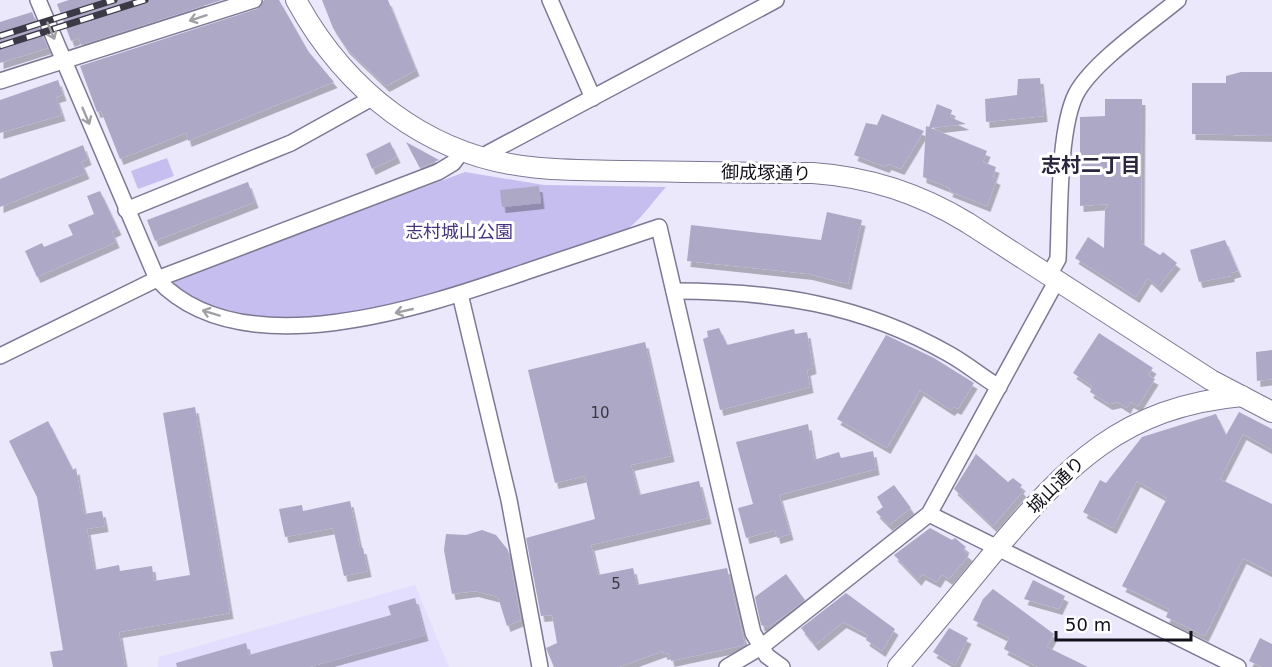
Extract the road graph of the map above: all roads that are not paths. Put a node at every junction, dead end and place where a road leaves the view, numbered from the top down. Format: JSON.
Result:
{"nodes":[{"id":1,"x":38,"y":0,"type":"edge"},
{"id":2,"x":254,"y":0,"type":"edge"},
{"id":3,"x":296,"y":0,"type":"edge"},
{"id":4,"x":550,"y":0,"type":"edge"},
{"id":5,"x":776,"y":0,"type":"edge"},
{"id":6,"x":1178,"y":0,"type":"edge"},
{"id":7,"x":64,"y":61,"type":"junction"},
{"id":8,"x":0,"y":81,"type":"edge"},
{"id":9,"x":372,"y":98,"type":"junction"},
{"id":10,"x":593,"y":98,"type":"junction"},
{"id":11,"x":462,"y":151,"type":"junction"},
{"id":12,"x":481,"y":157,"type":"junction"},
{"id":13,"x":126,"y":210,"type":"junction"},
{"id":14,"x":1053,"y":278,"type":"junction"},
{"id":15,"x":157,"y":279,"type":"junction"},
{"id":16,"x":674,"y":291,"type":"junction"},
{"id":17,"x":460,"y":294,"type":"junction"},
{"id":18,"x":0,"y":356,"type":"edge"},
{"id":19,"x":999,"y":387,"type":"junction"},
{"id":20,"x":1241,"y":396,"type":"junction"},
{"id":21,"x":1272,"y":398,"type":"edge"},
{"id":22,"x":1272,"y":412,"type":"edge"},
{"id":23,"x":929,"y":514,"type":"junction"},
{"id":24,"x":997,"y":548,"type":"junction"},
{"id":25,"x":761,"y":646,"type":"junction"},
{"id":26,"x":540,"y":667,"type":"edge"},
{"id":27,"x":727,"y":667,"type":"edge"},
{"id":28,"x":782,"y":667,"type":"edge"},
{"id":29,"x":898,"y":667,"type":"edge"},
{"id":30,"x":1238,"y":667,"type":"edge"}],
"edges":[{"from":1,"to":7,"type":"street","one_way":true},
{"from":2,"to":7,"type":"street","one_way":true},
{"from":3,"to":9,"type":"street","name":"御成塚通り"},
{"from":4,"to":10,"type":"street"},
{"from":5,"to":10,"type":"street"},
{"from":6,"to":14,"type":"street"},
{"from":7,"to":8,"type":"street"},
{"from":7,"to":13,"type":"street","one_way":true},
{"from":9,"to":11,"type":"street","name":"御成塚通り"},
{"from":9,"to":13,"type":"street"},
{"from":10,"to":12,"type":"street"},
{"from":11,"to":12,"type":"street","name":"御成塚通り"},
{"from":11,"to":15,"type":"street"},
{"from":12,"to":14,"type":"street","name":"御成塚通り"},
{"from":13,"to":15,"type":"street"},
{"from":14,"to":19,"type":"street"},
{"from":14,"to":20,"type":"street","name":"御成塚通り"},
{"from":17,"to":15,"type":"street","one_way":true},
{"from":15,"to":18,"type":"street"},
{"from":16,"to":17,"type":"street"},
{"from":16,"to":19,"type":"street"},
{"from":16,"to":25,"type":"street"},
{"from":17,"to":26,"type":"street"},
{"from":19,"to":23,"type":"street"},
{"from":20,"to":21,"type":"street","name":"城山通り"},
{"from":20,"to":22,"type":"street","name":"御成塚通り"},
{"from":20,"to":24,"type":"street","name":"城山通り"},
{"from":23,"to":24,"type":"street"},
{"from":23,"to":25,"type":"street"},
{"from":24,"to":29,"type":"street","name":"城山通り"},
{"from":24,"to":30,"type":"street"},
{"from":25,"to":27,"type":"street"},
{"from":25,"to":28,"type":"street"}]}
